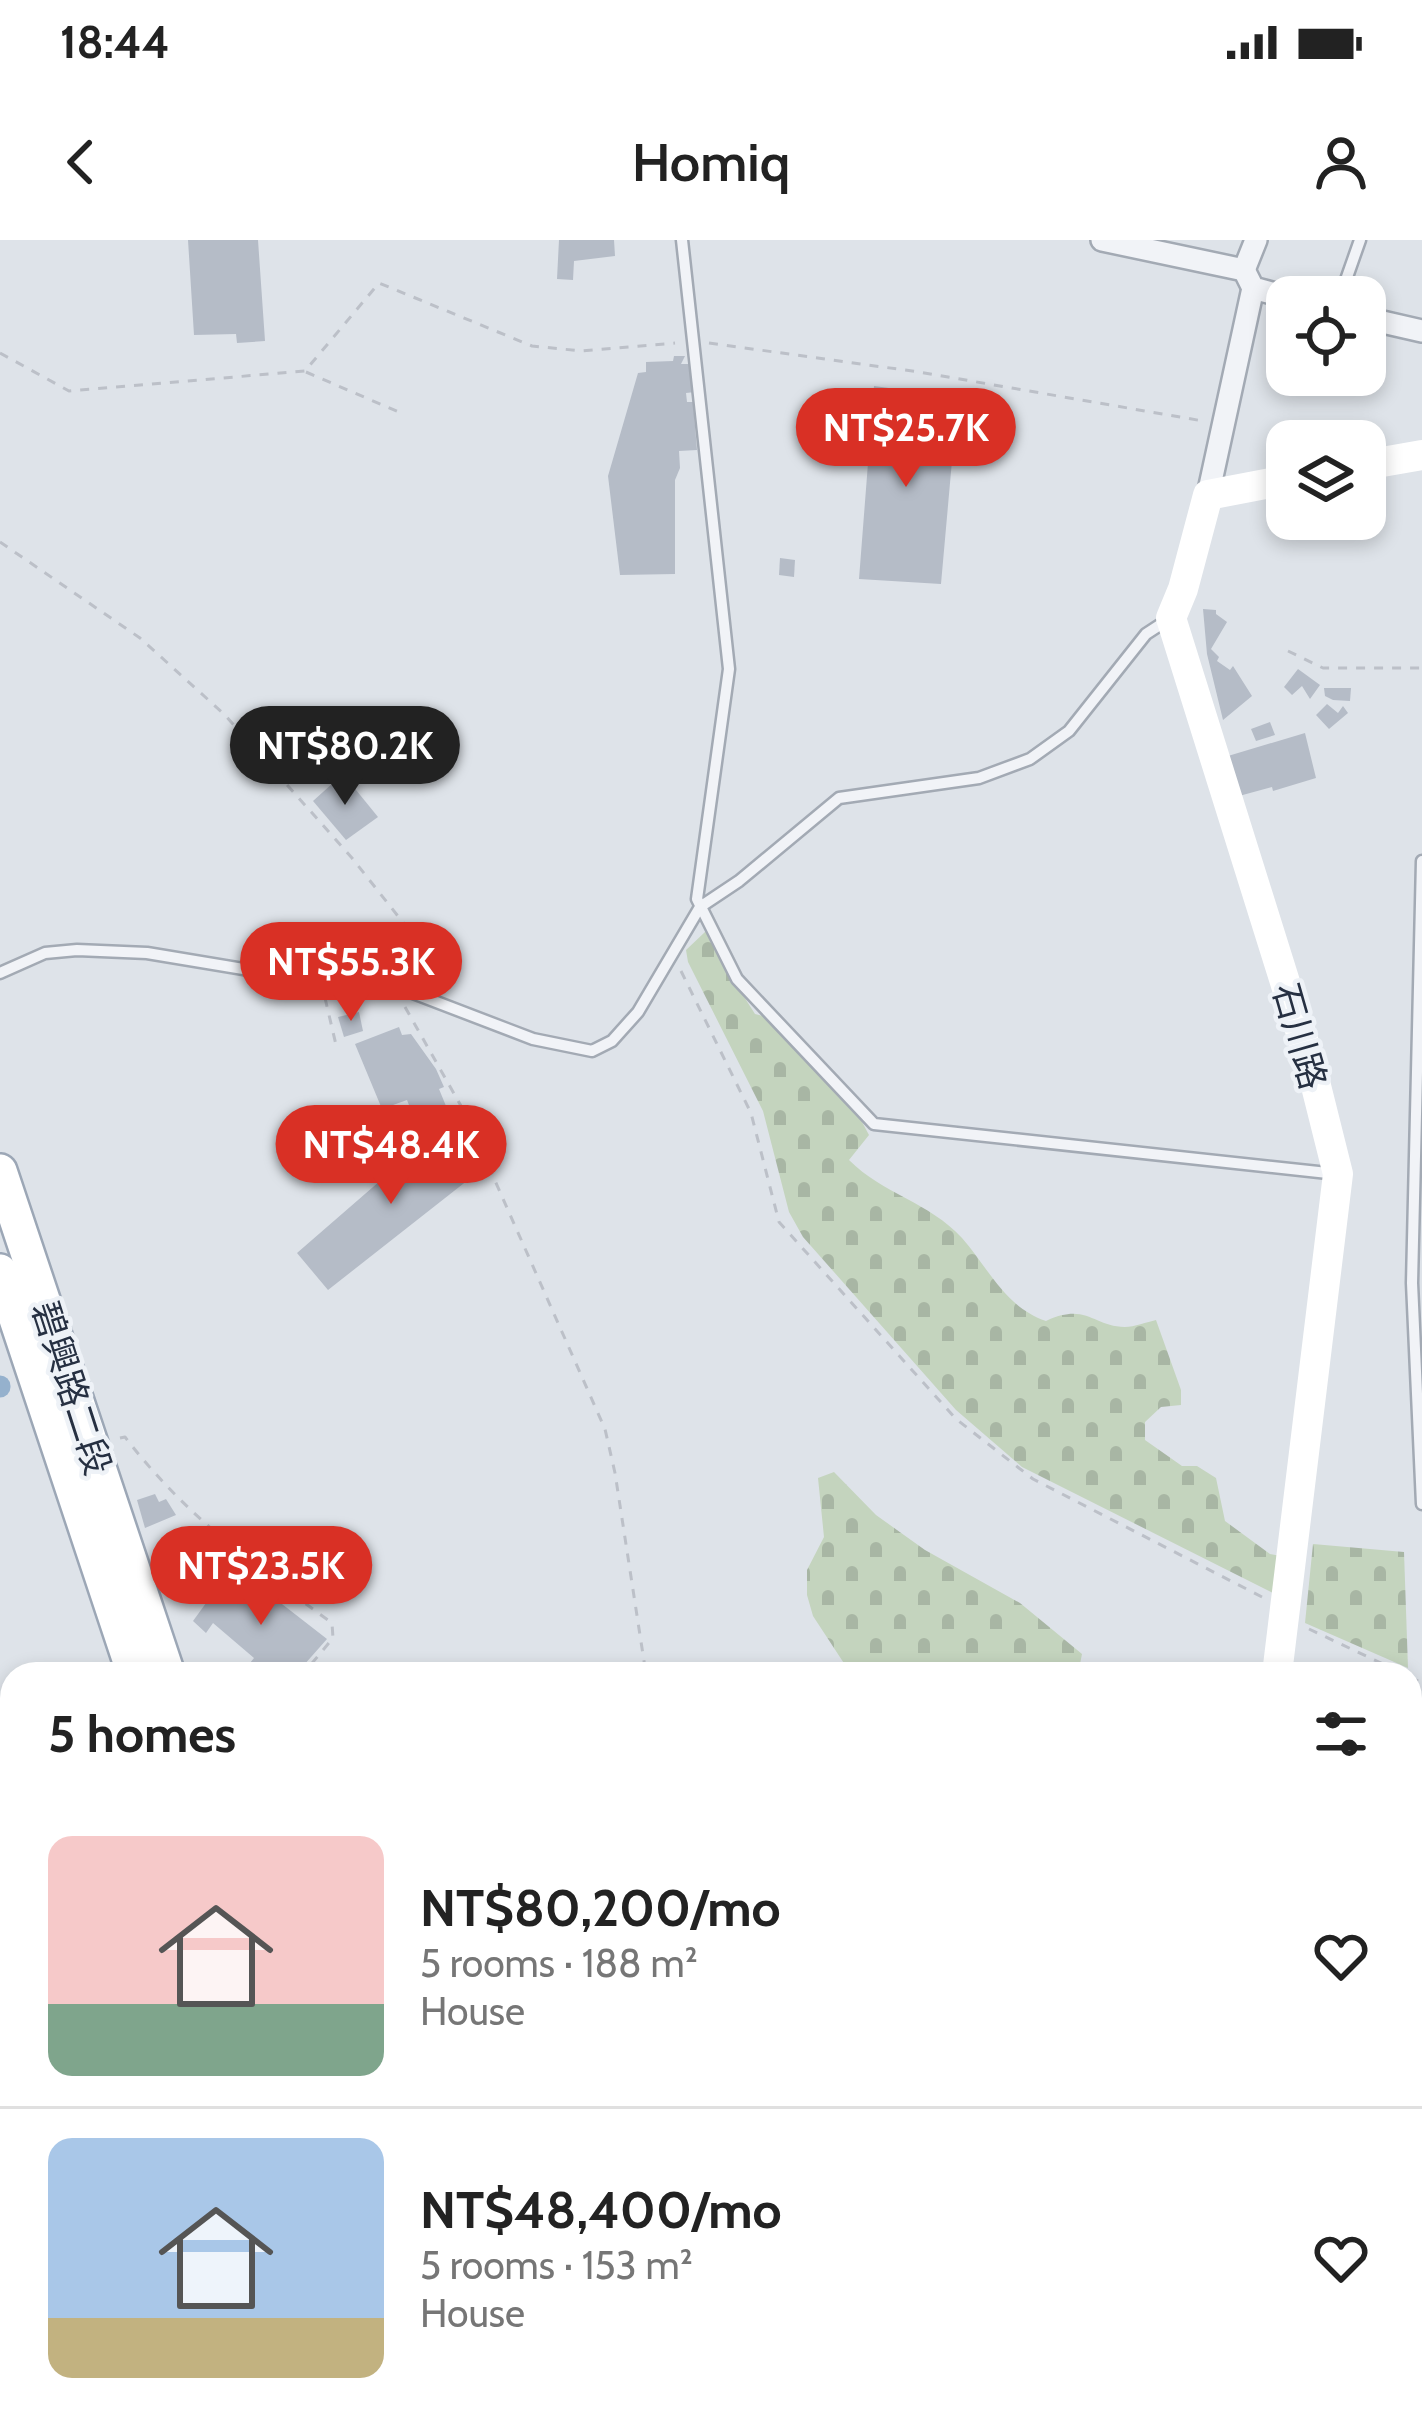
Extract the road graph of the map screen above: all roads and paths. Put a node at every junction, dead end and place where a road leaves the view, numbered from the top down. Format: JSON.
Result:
{"nodes":[{"id":1,"x":682,"y":240,"type":"edge"},
{"id":2,"x":1102,"y":240,"type":"edge"},
{"id":3,"x":1256,"y":240,"type":"edge"},
{"id":4,"x":1360,"y":240,"type":"edge"},
{"id":5,"x":1347,"y":276,"type":"edge"},
{"id":6,"x":1248,"y":279,"type":"junction"},
{"id":7,"x":1266,"y":288,"type":"edge"},
{"id":8,"x":1386,"y":323,"type":"edge"},
{"id":9,"x":1422,"y":332,"type":"edge"},
{"id":10,"x":695,"y":341,"type":"junction"},
{"id":11,"x":0,"y":353,"type":"edge"},
{"id":12,"x":304,"y":371,"type":"junction"},
{"id":13,"x":401,"y":413,"type":"dead end"},
{"id":14,"x":1222,"y":424,"type":"junction"},
{"id":15,"x":1422,"y":455,"type":"edge"},
{"id":16,"x":1386,"y":461,"type":"edge"},
{"id":17,"x":1266,"y":484,"type":"edge"},
{"id":18,"x":1208,"y":495,"type":"junction"},
{"id":19,"x":0,"y":542,"type":"edge"},
{"id":20,"x":1171,"y":618,"type":"junction"},
{"id":21,"x":1288,"y":650,"type":"dead end"},
{"id":22,"x":1422,"y":668,"type":"edge"},
{"id":23,"x":1422,"y":861,"type":"edge"},
{"id":24,"x":700,"y":907,"type":"junction"},
{"id":25,"x":672,"y":953,"type":"junction"},
{"id":26,"x":0,"y":974,"type":"edge"},
{"id":27,"x":323,"y":981,"type":"junction"},
{"id":28,"x":392,"y":985,"type":"junction"},
{"id":29,"x":416,"y":993,"type":"junction"},
{"id":30,"x":337,"y":1049,"type":"dead end"},
{"id":31,"x":0,"y":1171,"type":"edge"},
{"id":32,"x":1337,"y":1174,"type":"junction"},
{"id":33,"x":0,"y":1271,"type":"edge"},
{"id":34,"x":90,"y":1444,"type":"junction"},
{"id":35,"x":1422,"y":1504,"type":"edge"},
{"id":36,"x":1286,"y":1609,"type":"junction"},
{"id":37,"x":130,"y":1662,"type":"edge"},
{"id":38,"x":165,"y":1662,"type":"edge"},
{"id":39,"x":313,"y":1662,"type":"edge"},
{"id":40,"x":644,"y":1662,"type":"edge"},
{"id":41,"x":1279,"y":1662,"type":"edge"},
{"id":42,"x":1378,"y":1662,"type":"edge"}],
"edges":[{"from":1,"to":10,"type":"lane"},
{"from":2,"to":6,"type":"street"},
{"from":3,"to":6,"type":"street"},
{"from":4,"to":5,"type":"lane"},
{"from":6,"to":7,"type":"street"},
{"from":6,"to":14,"type":"street"},
{"from":8,"to":9,"type":"street"},
{"from":10,"to":12,"type":"path"},
{"from":10,"to":14,"type":"path"},
{"from":10,"to":24,"type":"lane"},
{"from":11,"to":12,"type":"path"},
{"from":12,"to":13,"type":"path"},
{"from":14,"to":18,"type":"street"},
{"from":15,"to":16,"type":"street"},
{"from":17,"to":18,"type":"street"},
{"from":18,"to":20,"type":"street"},
{"from":19,"to":29,"type":"path"},
{"from":20,"to":24,"type":"lane"},
{"from":20,"to":32,"type":"street","name":"石川路"},
{"from":21,"to":22,"type":"path"},
{"from":23,"to":35,"type":"lane"},
{"from":24,"to":25,"type":"lane"},
{"from":24,"to":32,"type":"lane"},
{"from":25,"to":29,"type":"lane"},
{"from":25,"to":36,"type":"path"},
{"from":26,"to":27,"type":"lane"},
{"from":27,"to":28,"type":"lane"},
{"from":27,"to":30,"type":"path"},
{"from":28,"to":29,"type":"lane"},
{"from":28,"to":40,"type":"path"},
{"from":31,"to":34,"type":"main road","name":"碧興路二段"},
{"from":32,"to":36,"type":"street","name":"石川路"},
{"from":33,"to":37,"type":"main road","name":"碧興路二段"},
{"from":34,"to":38,"type":"main road","name":"碧興路二段"},
{"from":34,"to":39,"type":"path"},
{"from":36,"to":41,"type":"street","name":"石川路"},
{"from":36,"to":42,"type":"path"}]}
